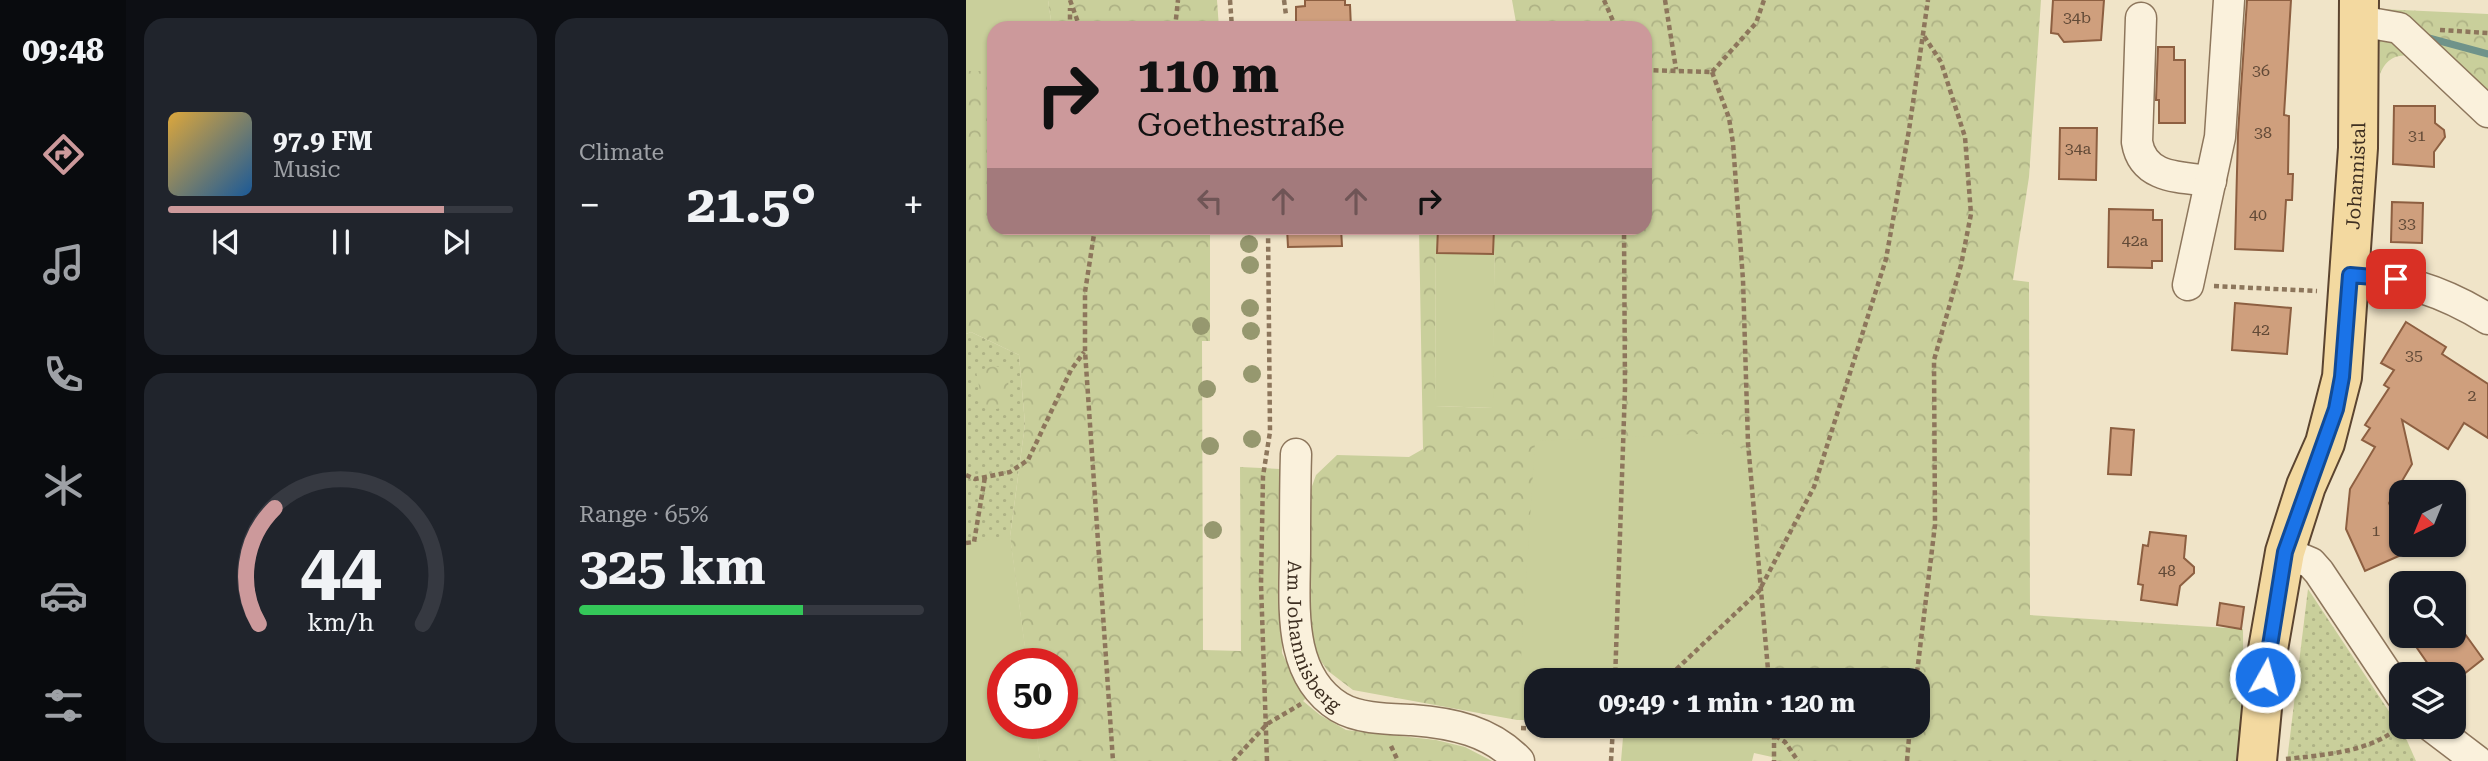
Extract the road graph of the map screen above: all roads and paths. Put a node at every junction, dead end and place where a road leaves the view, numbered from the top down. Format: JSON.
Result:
{"nodes":[{"id":1,"x":1178,"y":0,"type":"edge"},
{"id":2,"x":1230,"y":0,"type":"edge"},
{"id":3,"x":1284,"y":0,"type":"edge"},
{"id":4,"x":1604,"y":0,"type":"edge"},
{"id":5,"x":1665,"y":0,"type":"edge"},
{"id":6,"x":1764,"y":0,"type":"edge"},
{"id":7,"x":1928,"y":0,"type":"edge"},
{"id":8,"x":2228,"y":0,"type":"edge"},
{"id":9,"x":1070,"y":2,"type":"edge"},
{"id":10,"x":2359,"y":11,"type":"edge"},
{"id":11,"x":1286,"y":15,"type":"dead end"},
{"id":12,"x":2140,"y":18,"type":"dead end"},
{"id":13,"x":1070,"y":21,"type":"edge"},
{"id":14,"x":1077,"y":21,"type":"edge"},
{"id":15,"x":1176,"y":21,"type":"edge"},
{"id":16,"x":1232,"y":21,"type":"edge"},
{"id":17,"x":1613,"y":21,"type":"edge"},
{"id":18,"x":1924,"y":36,"type":"junction"},
{"id":19,"x":1676,"y":69,"type":"junction"},
{"id":20,"x":1652,"y":70,"type":"edge"},
{"id":21,"x":1712,"y":72,"type":"junction"},
{"id":22,"x":2488,"y":112,"type":"edge"},
{"id":23,"x":2211,"y":181,"type":"junction"},
{"id":24,"x":1093,"y":235,"type":"edge"},
{"id":25,"x":1268,"y":235,"type":"edge"},
{"id":26,"x":1624,"y":235,"type":"edge"},
{"id":27,"x":2350,"y":275,"type":"junction"},
{"id":28,"x":2188,"y":285,"type":"joint"},
{"id":29,"x":2301,"y":290,"type":"dead end"},
{"id":30,"x":2488,"y":319,"type":"edge"},
{"id":31,"x":1085,"y":351,"type":"junction"},
{"id":32,"x":1296,"y":454,"type":"dead end"},
{"id":33,"x":966,"y":475,"type":"edge"},
{"id":34,"x":985,"y":477,"type":"junction"},
{"id":35,"x":966,"y":543,"type":"edge"},
{"id":36,"x":2285,"y":552,"type":"junction"},
{"id":37,"x":1759,"y":592,"type":"junction"},
{"id":38,"x":1615,"y":668,"type":"edge"},
{"id":39,"x":1678,"y":668,"type":"edge"},
{"id":40,"x":1768,"y":668,"type":"edge"},
{"id":41,"x":1918,"y":668,"type":"edge"},
{"id":42,"x":2389,"y":677,"type":"edge"},
{"id":43,"x":1267,"y":724,"type":"junction"},
{"id":44,"x":1524,"y":727,"type":"edge"},
{"id":45,"x":2389,"y":732,"type":"edge"},
{"id":46,"x":1613,"y":738,"type":"edge"},
{"id":47,"x":1774,"y":738,"type":"edge"},
{"id":48,"x":1779,"y":738,"type":"edge"},
{"id":49,"x":1909,"y":738,"type":"edge"},
{"id":50,"x":2446,"y":739,"type":"edge"},
{"id":51,"x":1493,"y":741,"type":"junction"},
{"id":52,"x":2318,"y":758,"type":"edge"},
{"id":53,"x":2468,"y":759,"type":"edge"},
{"id":54,"x":2268,"y":760,"type":"edge"},
{"id":55,"x":1113,"y":761,"type":"edge"},
{"id":56,"x":1233,"y":761,"type":"edge"},
{"id":57,"x":1267,"y":761,"type":"edge"},
{"id":58,"x":1519,"y":761,"type":"edge"},
{"id":59,"x":1611,"y":761,"type":"edge"},
{"id":60,"x":1774,"y":761,"type":"edge"},
{"id":61,"x":1798,"y":761,"type":"edge"},
{"id":62,"x":1907,"y":761,"type":"edge"}],
"edges":[{"from":1,"to":15,"type":"path"},
{"from":2,"to":16,"type":"path"},
{"from":3,"to":11,"type":"path"},
{"from":4,"to":17,"type":"path"},
{"from":5,"to":19,"type":"path"},
{"from":6,"to":21,"type":"path"},
{"from":7,"to":18,"type":"path"},
{"from":8,"to":23,"type":"street"},
{"from":9,"to":13,"type":"path"},
{"from":9,"to":14,"type":"path"},
{"from":10,"to":22,"type":"street"},
{"from":10,"to":27,"type":"main road","name":"Johannistal"},
{"from":12,"to":23,"type":"street"},
{"from":18,"to":37,"type":"path"},
{"from":18,"to":41,"type":"path"},
{"from":19,"to":20,"type":"path"},
{"from":19,"to":21,"type":"path"},
{"from":21,"to":37,"type":"path"},
{"from":23,"to":28,"type":"street"},
{"from":24,"to":31,"type":"path"},
{"from":25,"to":43,"type":"path"},
{"from":26,"to":38,"type":"path"},
{"from":27,"to":30,"type":"street"},
{"from":27,"to":36,"type":"main road","name":"Johannistal"},
{"from":28,"to":29,"type":"path"},
{"from":31,"to":34,"type":"path"},
{"from":31,"to":55,"type":"path"},
{"from":32,"to":51,"type":"street","name":"Am Johannisberg"},
{"from":33,"to":34,"type":"path"},
{"from":34,"to":35,"type":"path"},
{"from":36,"to":42,"type":"street"},
{"from":36,"to":54,"type":"main road","name":"Johannistal"},
{"from":37,"to":39,"type":"path"},
{"from":37,"to":40,"type":"path"},
{"from":43,"to":56,"type":"path"},
{"from":43,"to":57,"type":"path"},
{"from":44,"to":51,"type":"path"},
{"from":45,"to":52,"type":"path"},
{"from":46,"to":59,"type":"path"},
{"from":47,"to":60,"type":"path"},
{"from":48,"to":61,"type":"path"},
{"from":49,"to":62,"type":"path"},
{"from":50,"to":53,"type":"street"},
{"from":51,"to":58,"type":"street","name":"Am Johannisberg"},
{"from":52,"to":54,"type":"path"}]}
